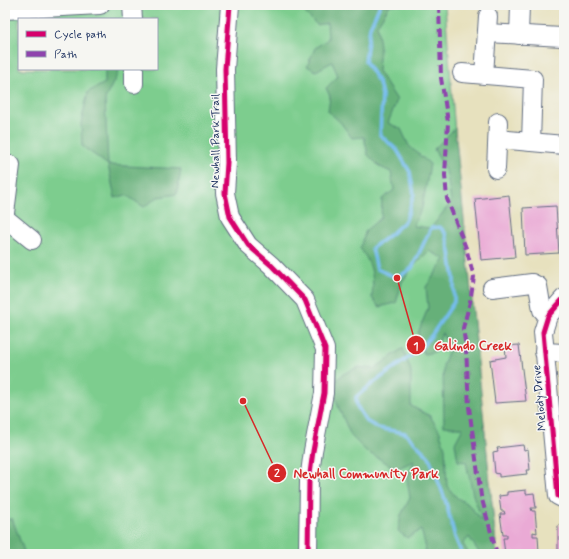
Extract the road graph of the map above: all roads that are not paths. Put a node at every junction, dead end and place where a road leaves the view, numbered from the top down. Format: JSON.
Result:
{"nodes":[{"id":1,"x":100,"y":5,"type":"edge"},
{"id":2,"x":132,"y":5,"type":"edge"},
{"id":3,"x":230,"y":5,"type":"edge"},
{"id":4,"x":520,"y":5,"type":"edge"},
{"id":5,"x":5,"y":10,"type":"edge"},
{"id":6,"x":132,"y":18,"type":"edge"},
{"id":7,"x":519,"y":35,"type":"junction"},
{"id":8,"x":562,"y":37,"type":"dead end"},
{"id":9,"x":462,"y":73,"type":"dead end"},
{"id":10,"x":484,"y":75,"type":"junction"},
{"id":11,"x":531,"y":142,"type":"junction"},
{"id":12,"x":564,"y":145,"type":"edge"},
{"id":13,"x":11,"y":165,"type":"dead end"},
{"id":14,"x":496,"y":169,"type":"dead end"},
{"id":15,"x":5,"y":213,"type":"edge"},
{"id":16,"x":5,"y":218,"type":"edge"},
{"id":17,"x":32,"y":240,"type":"dead end"},
{"id":18,"x":492,"y":288,"type":"dead end"},
{"id":19,"x":564,"y":298,"type":"edge"},
{"id":20,"x":548,"y":316,"type":"junction"},
{"id":21,"x":544,"y":352,"type":"junction"},
{"id":22,"x":564,"y":353,"type":"edge"},
{"id":23,"x":564,"y":500,"type":"edge"},
{"id":24,"x":308,"y":554,"type":"edge"}],
"edges":[{"from":1,"to":5,"type":"street"},
{"from":2,"to":6,"type":"street"},
{"from":3,"to":24,"type":"street","name":"Newhall Park Trail"},
{"from":4,"to":7,"type":"street"},
{"from":7,"to":8,"type":"street"},
{"from":7,"to":10,"type":"street"},
{"from":9,"to":10,"type":"street"},
{"from":10,"to":11,"type":"street"},
{"from":11,"to":12,"type":"street"},
{"from":11,"to":14,"type":"street"},
{"from":13,"to":15,"type":"street"},
{"from":16,"to":17,"type":"street"},
{"from":18,"to":20,"type":"street"},
{"from":19,"to":20,"type":"street","name":"Melody Drive"},
{"from":20,"to":21,"type":"street","name":"Melody Drive"},
{"from":21,"to":22,"type":"street"},
{"from":21,"to":23,"type":"street","name":"Melody Drive"}]}
